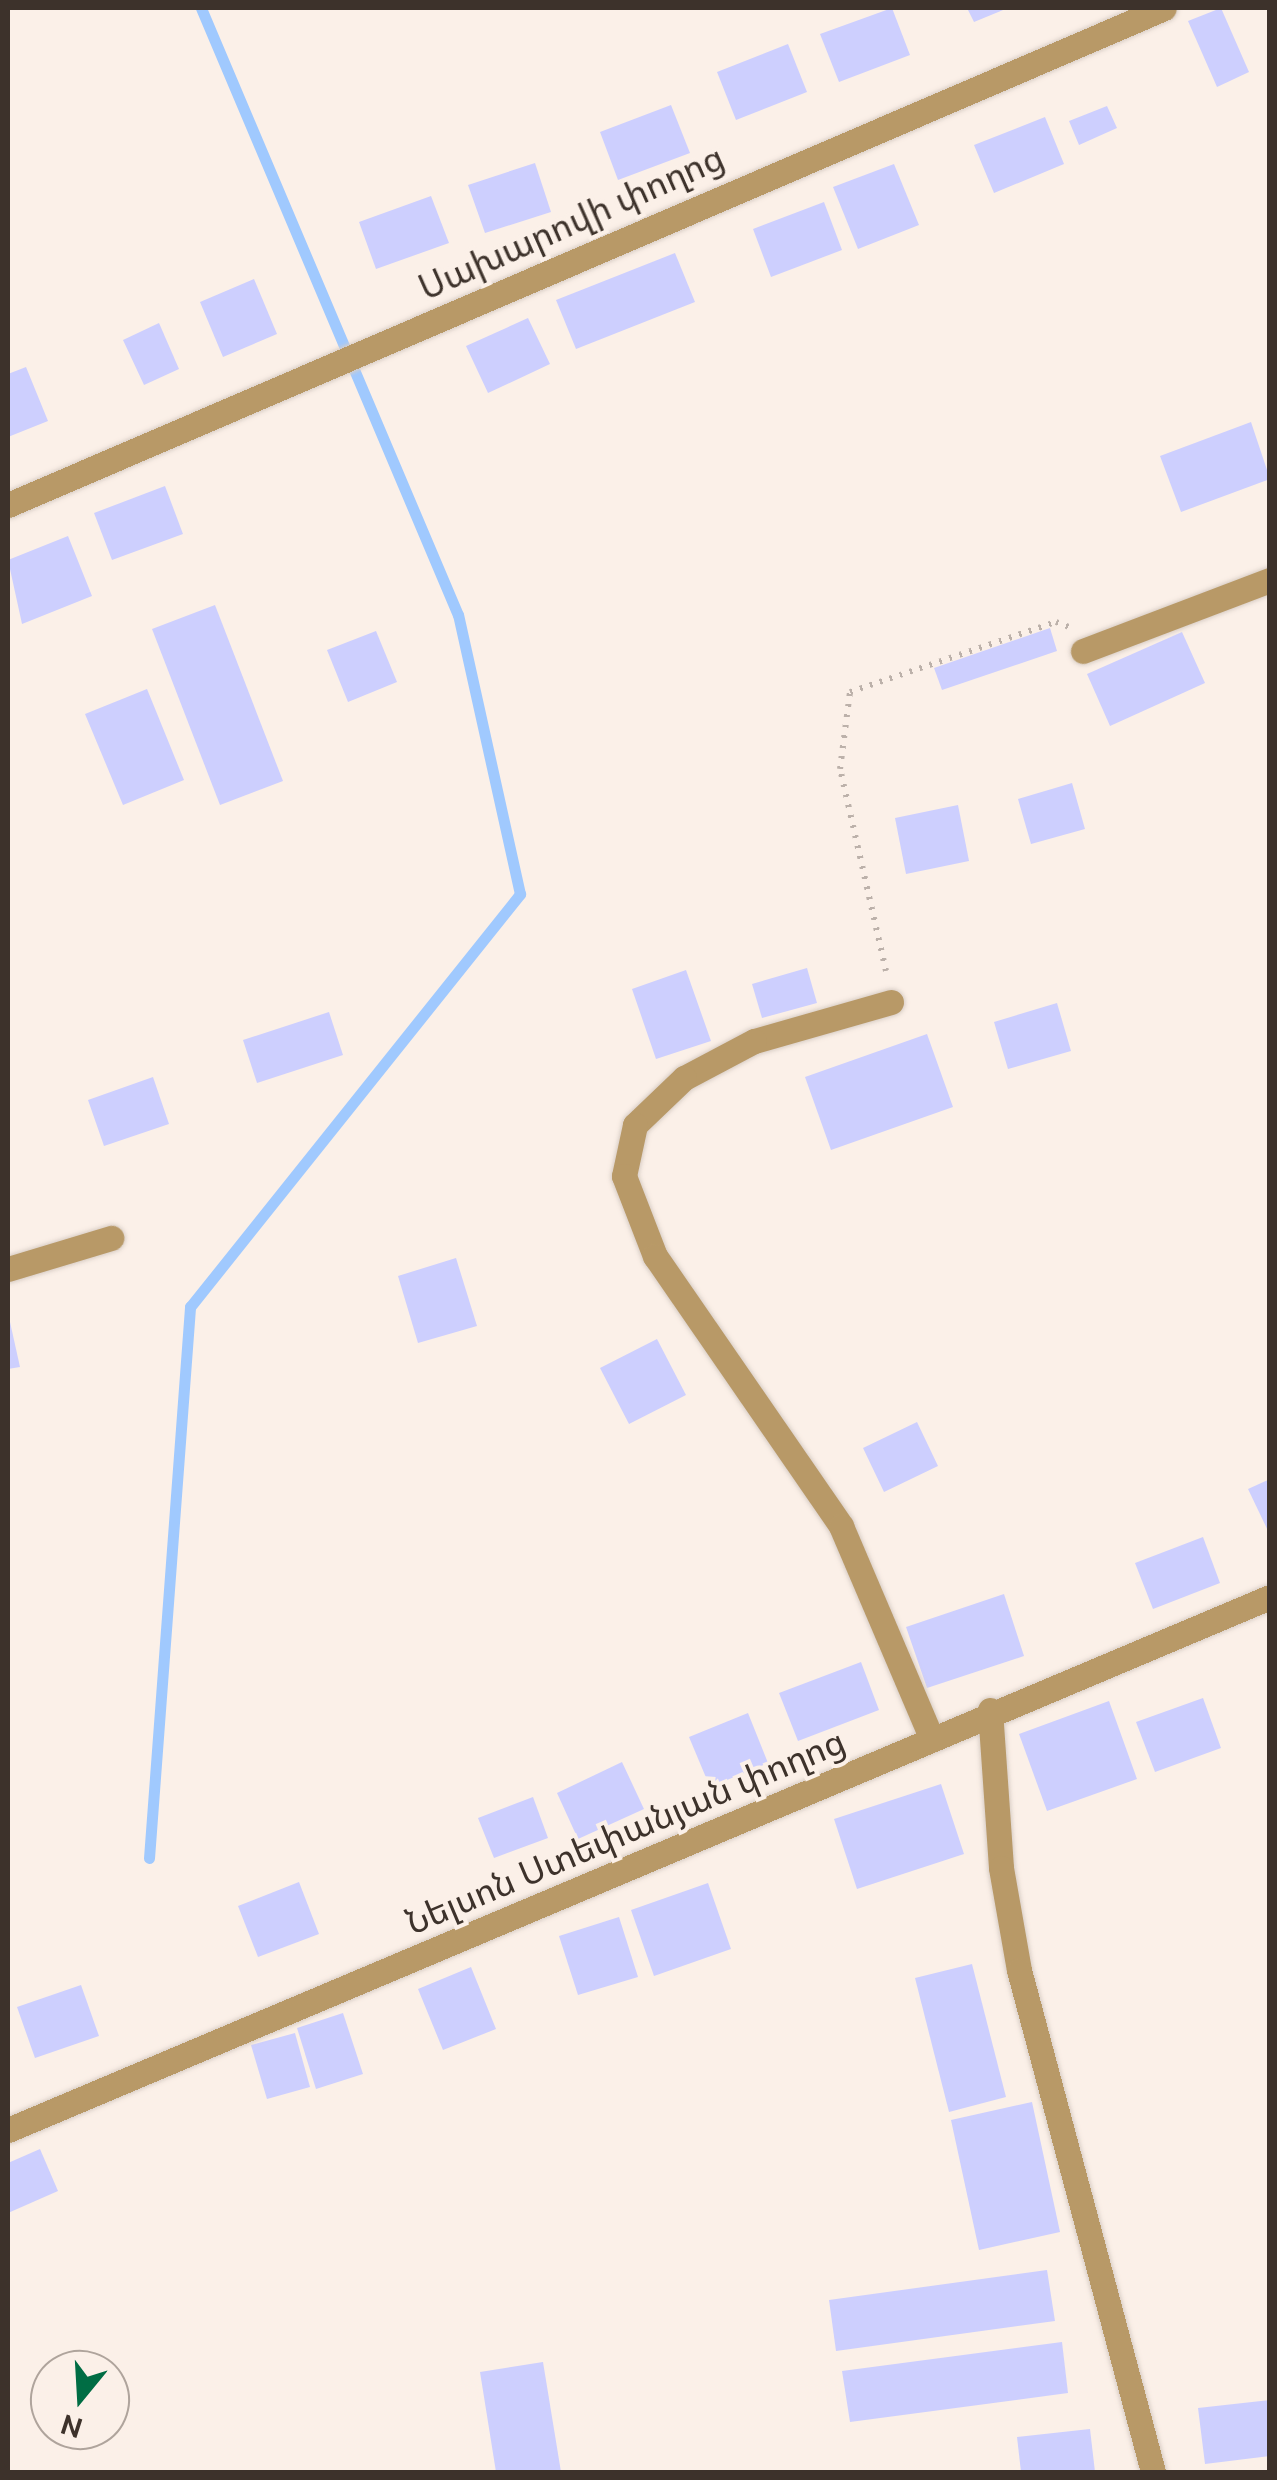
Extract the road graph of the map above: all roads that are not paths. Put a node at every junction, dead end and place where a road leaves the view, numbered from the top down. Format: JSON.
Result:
{"nodes":[{"id":1,"x":1164,"y":8,"type":"edge"},
{"id":2,"x":8,"y":505,"type":"edge"},
{"id":3,"x":1270,"y":580,"type":"edge"},
{"id":4,"x":1083,"y":651,"type":"road end"},
{"id":5,"x":891,"y":1002,"type":"road end"},
{"id":6,"x":111,"y":1238,"type":"dead end"},
{"id":7,"x":8,"y":1268,"type":"edge"},
{"id":8,"x":1270,"y":1598,"type":"edge"},
{"id":9,"x":990,"y":1710,"type":"junction"},
{"id":10,"x":932,"y":1739,"type":"junction"},
{"id":11,"x":8,"y":2130,"type":"edge"},
{"id":12,"x":1153,"y":2472,"type":"edge"}],
"edges":[{"from":1,"to":2,"type":"street","name":"Սախարովի փողոց"},
{"from":3,"to":4,"type":"street"},
{"from":5,"to":10,"type":"street"},
{"from":6,"to":7,"type":"street"},
{"from":8,"to":9,"type":"street","name":"Նելսոն Ստեփանյան փողոց"},
{"from":9,"to":10,"type":"street","name":"Նելսոն Ստեփանյան փողոց"},
{"from":9,"to":12,"type":"street"},
{"from":10,"to":11,"type":"street","name":"Նելսոն Ստեփանյան փողոց"}]}
